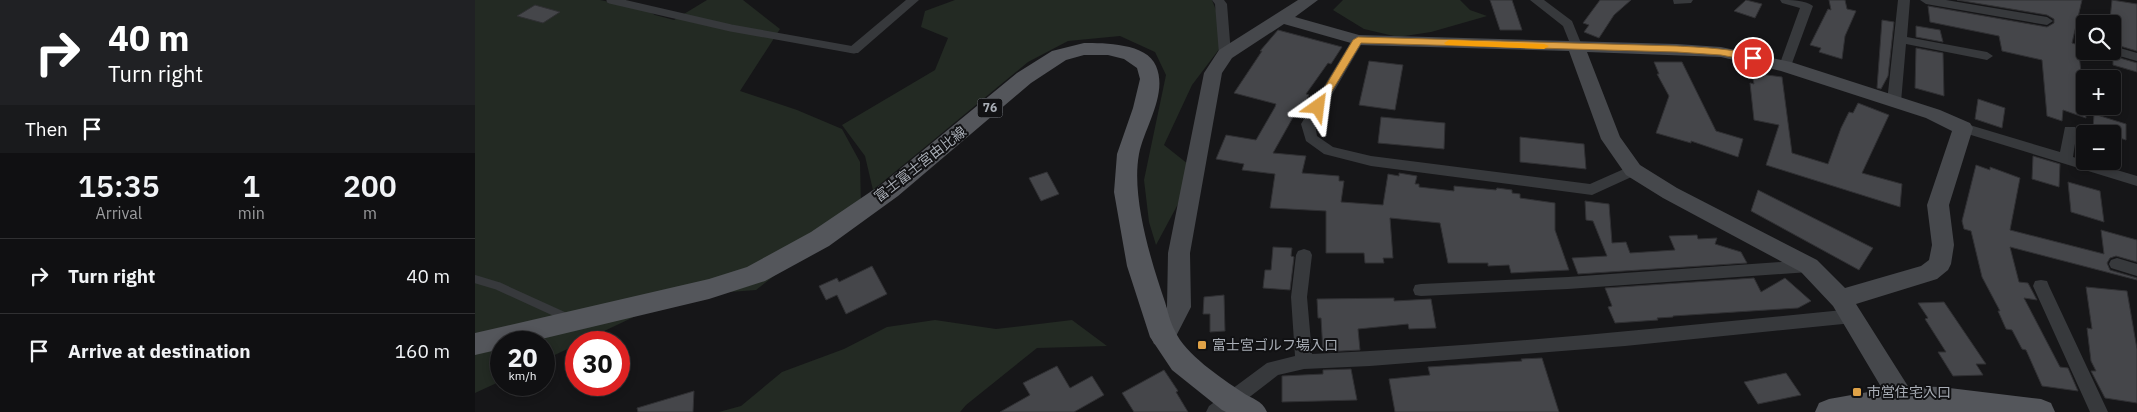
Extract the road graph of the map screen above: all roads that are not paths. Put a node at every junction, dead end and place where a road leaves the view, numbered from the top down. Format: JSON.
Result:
{"nodes":[{"id":1,"x":610,"y":0,"type":"edge"},
{"id":2,"x":913,"y":0,"type":"edge"},
{"id":3,"x":1219,"y":0,"type":"edge"},
{"id":4,"x":1310,"y":0,"type":"edge"},
{"id":5,"x":1536,"y":0,"type":"edge"},
{"id":6,"x":1786,"y":0,"type":"edge"},
{"id":7,"x":1904,"y":0,"type":"edge"},
{"id":8,"x":1926,"y":0,"type":"edge"},
{"id":9,"x":1280,"y":18,"type":"junction"},
{"id":10,"x":2047,"y":21,"type":"dead end"},
{"id":11,"x":1900,"y":39,"type":"junction"},
{"id":12,"x":1358,"y":40,"type":"junction"},
{"id":13,"x":1577,"y":48,"type":"junction"},
{"id":14,"x":854,"y":50,"type":"joint"},
{"id":15,"x":2121,"y":52,"type":"edge"},
{"id":16,"x":1225,"y":54,"type":"junction"},
{"id":17,"x":1987,"y":56,"type":"dead end"},
{"id":18,"x":2137,"y":57,"type":"edge"},
{"id":19,"x":1785,"y":66,"type":"junction"},
{"id":20,"x":1894,"y":102,"type":"junction"},
{"id":21,"x":1963,"y":128,"type":"junction"},
{"id":22,"x":2070,"y":130,"type":"dead end"},
{"id":23,"x":2066,"y":159,"type":"junction"},
{"id":24,"x":1633,"y":170,"type":"junction"},
{"id":25,"x":2137,"y":180,"type":"edge"},
{"id":26,"x":1304,"y":256,"type":"dead end"},
{"id":27,"x":2117,"y":264,"type":"dead end"},
{"id":28,"x":1809,"y":266,"type":"junction"},
{"id":29,"x":2137,"y":270,"type":"edge"},
{"id":30,"x":475,"y":279,"type":"edge"},
{"id":31,"x":2041,"y":286,"type":"dead end"},
{"id":32,"x":1421,"y":290,"type":"dead end"},
{"id":33,"x":1847,"y":307,"type":"junction"},
{"id":34,"x":575,"y":321,"type":"junction"},
{"id":35,"x":1163,"y":337,"type":"junction"},
{"id":36,"x":475,"y":344,"type":"edge"},
{"id":37,"x":1304,"y":362,"type":"junction"},
{"id":38,"x":1902,"y":399,"type":"junction"},
{"id":39,"x":1233,"y":408,"type":"edge"},
{"id":40,"x":1829,"y":412,"type":"edge"},
{"id":41,"x":2041,"y":412,"type":"edge"},
{"id":42,"x":2099,"y":412,"type":"edge"}],
"edges":[{"from":1,"to":14,"type":"lane"},
{"from":2,"to":14,"type":"street"},
{"from":3,"to":16,"type":"street"},
{"from":4,"to":9,"type":"street"},
{"from":5,"to":13,"type":"street"},
{"from":6,"to":19,"type":"street"},
{"from":7,"to":11,"type":"street"},
{"from":8,"to":10,"type":"street"},
{"from":9,"to":12,"type":"street"},
{"from":9,"to":16,"type":"street"},
{"from":11,"to":17,"type":"street"},
{"from":11,"to":20,"type":"street"},
{"from":12,"to":13,"type":"street"},
{"from":12,"to":24,"type":"street"},
{"from":13,"to":19,"type":"street"},
{"from":13,"to":24,"type":"street"},
{"from":15,"to":18,"type":"street"},
{"from":16,"to":35,"type":"street"},
{"from":19,"to":20,"type":"street"},
{"from":20,"to":21,"type":"street"},
{"from":21,"to":23,"type":"street"},
{"from":21,"to":33,"type":"street"},
{"from":22,"to":23,"type":"street"},
{"from":23,"to":25,"type":"street"},
{"from":24,"to":28,"type":"street"},
{"from":26,"to":37,"type":"street"},
{"from":27,"to":29,"type":"street"},
{"from":28,"to":32,"type":"street"},
{"from":28,"to":33,"type":"street"},
{"from":30,"to":34,"type":"lane"},
{"from":31,"to":42,"type":"street"},
{"from":33,"to":37,"type":"street"},
{"from":33,"to":38,"type":"street"},
{"from":34,"to":35,"type":"main road","name":"富士富士宮由比線","number":"76"},
{"from":34,"to":36,"type":"main road","name":"富士富士宮由比線","number":"76"},
{"from":35,"to":39,"type":"main road","name":"富士富士宮由比線","number":"76"},
{"from":37,"to":39,"type":"street"},
{"from":38,"to":40,"type":"main road"},
{"from":38,"to":41,"type":"main road"}]}
